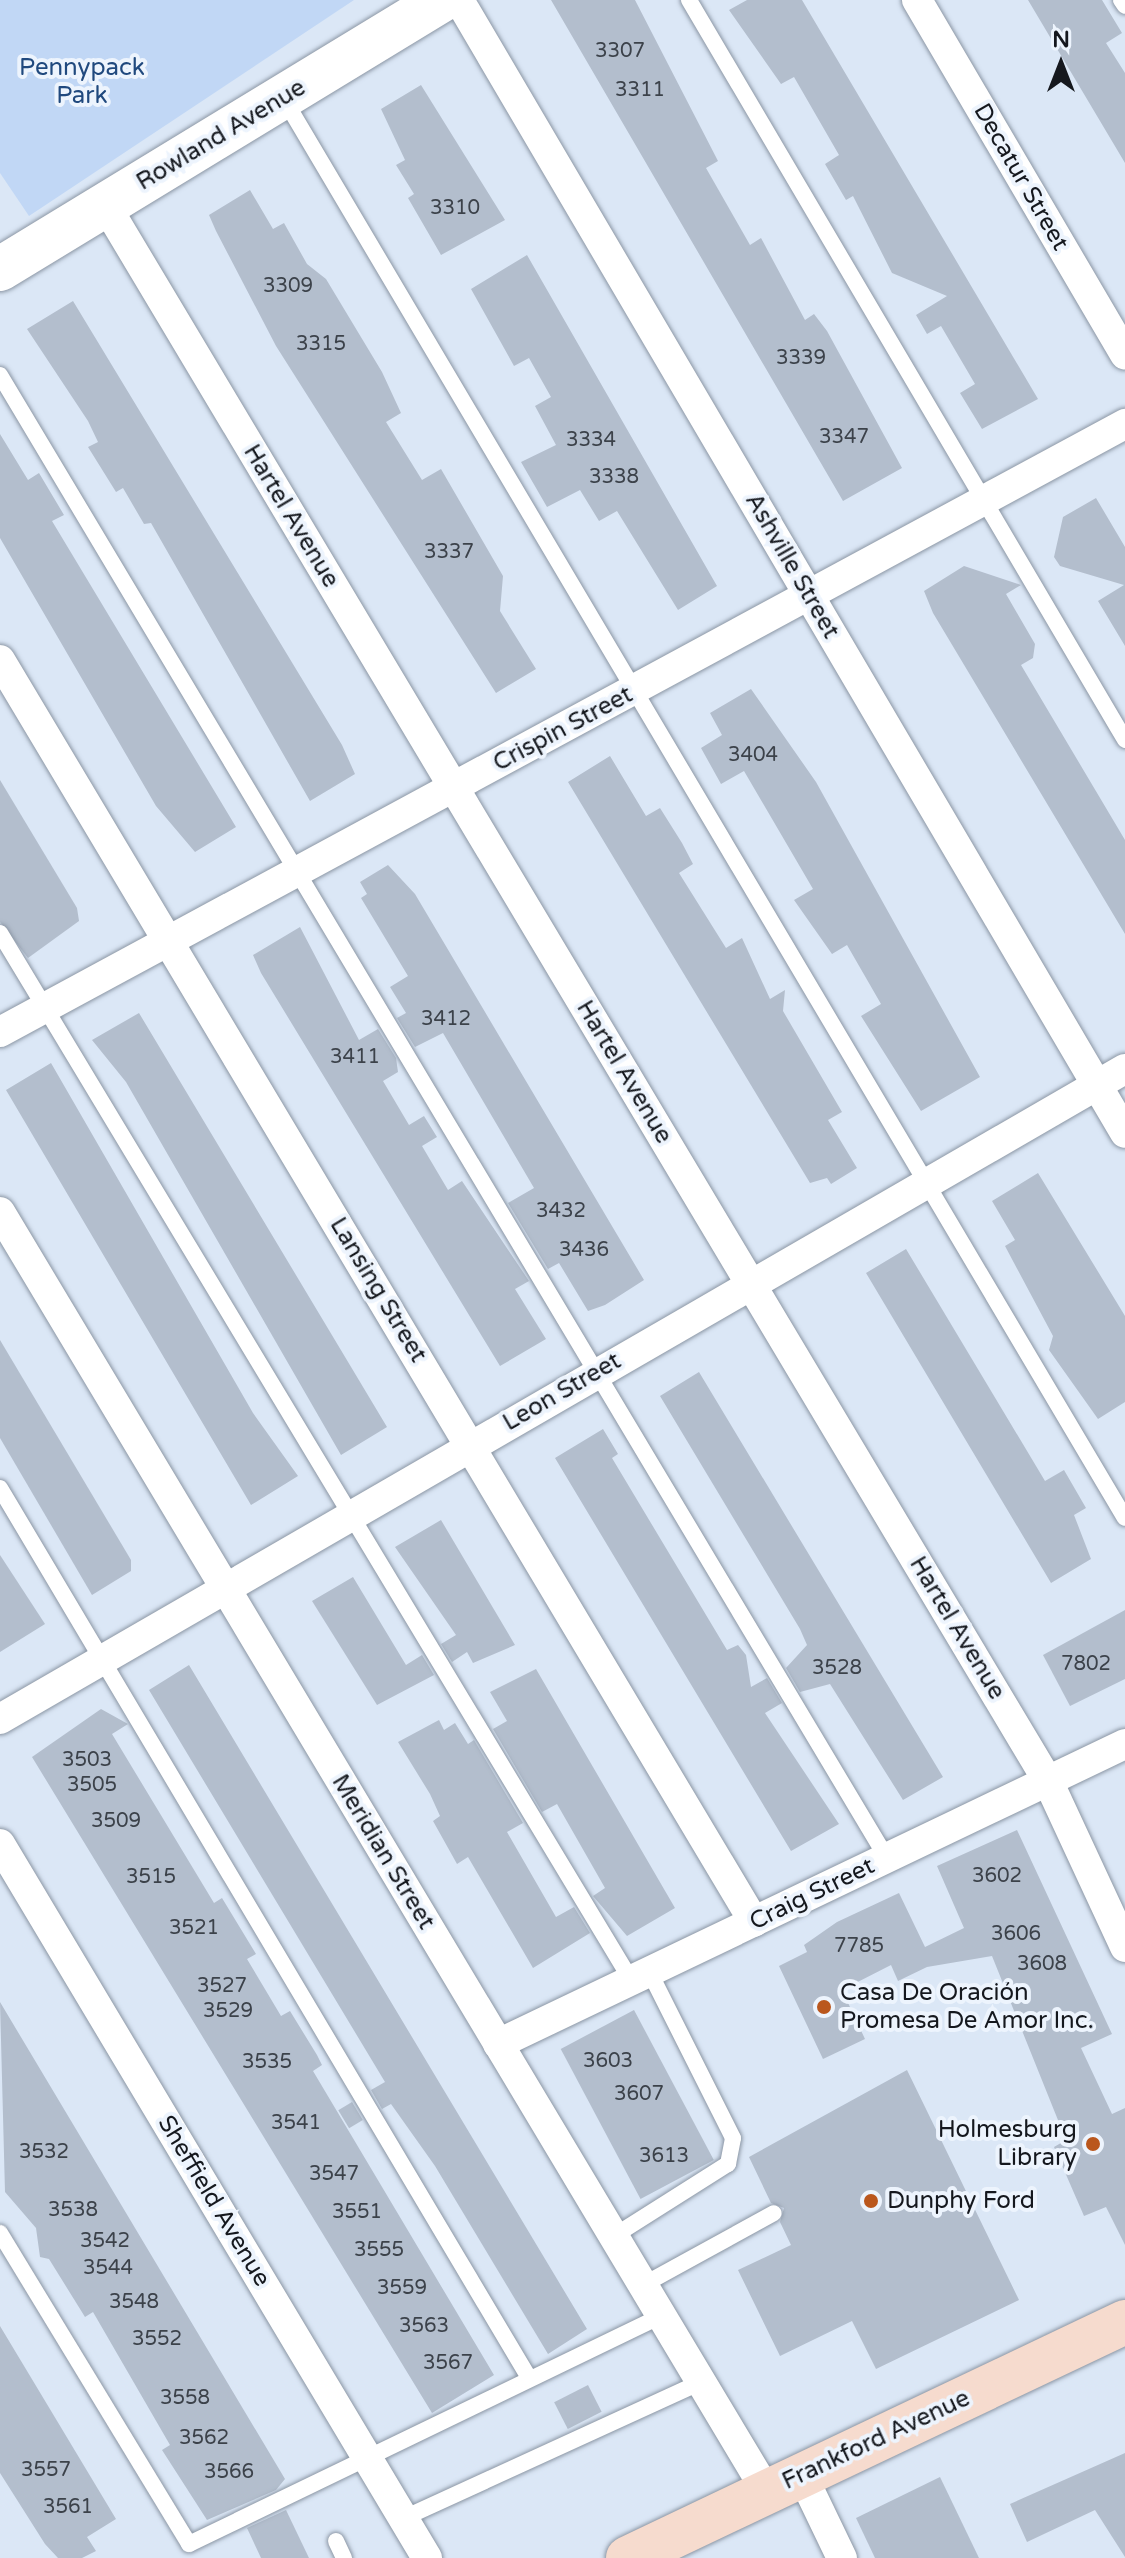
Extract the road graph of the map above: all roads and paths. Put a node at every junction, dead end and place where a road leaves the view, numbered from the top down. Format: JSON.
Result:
{"nodes":[{"id":1,"x":442,"y":0,"type":"edge"},
{"id":2,"x":459,"y":0,"type":"edge"},
{"id":3,"x":689,"y":0,"type":"edge"},
{"id":4,"x":917,"y":0,"type":"edge"},
{"id":5,"x":1121,"y":0,"type":"edge"},
{"id":6,"x":1125,"y":6,"type":"edge"},
{"id":7,"x":284,"y":97,"type":"junction"},
{"id":8,"x":106,"y":206,"type":"junction"},
{"id":9,"x":0,"y":269,"type":"edge"},
{"id":10,"x":1125,"y":354,"type":"edge"},
{"id":11,"x":0,"y":375,"type":"edge"},
{"id":12,"x":1125,"y":424,"type":"edge"},
{"id":13,"x":981,"y":502,"type":"junction"},
{"id":14,"x":809,"y":595,"type":"junction"},
{"id":15,"x":0,"y":660,"type":"edge"},
{"id":16,"x":637,"y":689,"type":"junction"},
{"id":17,"x":1125,"y":740,"type":"edge"},
{"id":18,"x":454,"y":789,"type":"junction"},
{"id":19,"x":298,"y":873,"type":"junction"},
{"id":20,"x":0,"y":933,"type":"edge"},
{"id":21,"x":168,"y":943,"type":"junction"},
{"id":22,"x":45,"y":1008,"type":"junction"},
{"id":23,"x":0,"y":1032,"type":"edge"},
{"id":24,"x":1125,"y":1069,"type":"edge"},
{"id":25,"x":1097,"y":1085,"type":"junction"},
{"id":26,"x":1125,"y":1133,"type":"edge"},
{"id":27,"x":923,"y":1183,"type":"junction"},
{"id":28,"x":0,"y":1212,"type":"edge"},
{"id":29,"x":751,"y":1283,"type":"junction"},
{"id":30,"x":597,"y":1372,"type":"junction"},
{"id":31,"x":472,"y":1445,"type":"junction"},
{"id":32,"x":0,"y":1488,"type":"edge"},
{"id":33,"x":344,"y":1515,"type":"junction"},
{"id":34,"x":1125,"y":1518,"type":"edge"},
{"id":35,"x":225,"y":1587,"type":"junction"},
{"id":36,"x":103,"y":1660,"type":"junction"},
{"id":37,"x":0,"y":1719,"type":"edge"},
{"id":38,"x":1125,"y":1744,"type":"edge"},
{"id":39,"x":1048,"y":1781,"type":"junction"},
{"id":40,"x":0,"y":1844,"type":"edge"},
{"id":41,"x":887,"y":1858,"type":"junction"},
{"id":42,"x":754,"y":1922,"type":"junction"},
{"id":43,"x":1125,"y":1947,"type":"edge"},
{"id":44,"x":640,"y":1976,"type":"junction"},
{"id":45,"x":498,"y":2044,"type":"junction"},
{"id":46,"x":774,"y":2213,"type":"dead end"},
{"id":47,"x":0,"y":2233,"type":"edge"},
{"id":48,"x":614,"y":2236,"type":"junction"},
{"id":49,"x":643,"y":2285,"type":"junction"},
{"id":50,"x":661,"y":2316,"type":"junction"},
{"id":51,"x":1125,"y":2322,"type":"edge"},
{"id":52,"x":529,"y":2378,"type":"junction"},
{"id":53,"x":701,"y":2382,"type":"junction"},
{"id":54,"x":366,"y":2455,"type":"junction"},
{"id":55,"x":785,"y":2484,"type":"junction"},
{"id":56,"x":404,"y":2518,"type":"junction"},
{"id":57,"x":336,"y":2541,"type":"dead end"},
{"id":58,"x":632,"y":2557,"type":"edge"},
{"id":59,"x":344,"y":2558,"type":"edge"},
{"id":60,"x":427,"y":2558,"type":"edge"},
{"id":61,"x":842,"y":2558,"type":"edge"}],
"edges":[{"from":1,"to":7,"type":"street","name":"Rowland Avenue"},
{"from":2,"to":14,"type":"street","name":"Ashville Street"},
{"from":3,"to":13,"type":"lane"},
{"from":4,"to":10,"type":"street","name":"Decatur Street"},
{"from":5,"to":6,"type":"lane"},
{"from":7,"to":8,"type":"street","name":"Rowland Avenue"},
{"from":7,"to":16,"type":"lane"},
{"from":8,"to":9,"type":"street","name":"Rowland Avenue"},
{"from":8,"to":18,"type":"street","name":"Hartel Avenue"},
{"from":11,"to":19,"type":"lane"},
{"from":12,"to":13,"type":"street","name":"Crispin Street"},
{"from":13,"to":14,"type":"street","name":"Crispin Street"},
{"from":13,"to":17,"type":"lane"},
{"from":14,"to":16,"type":"street","name":"Crispin Street"},
{"from":14,"to":25,"type":"street","name":"Ashville Street"},
{"from":15,"to":21,"type":"street","name":"Lansing Street"},
{"from":16,"to":18,"type":"street","name":"Crispin Street"},
{"from":16,"to":27,"type":"lane"},
{"from":18,"to":19,"type":"street","name":"Crispin Street"},
{"from":18,"to":29,"type":"street","name":"Hartel Avenue"},
{"from":19,"to":21,"type":"street","name":"Crispin Street"},
{"from":19,"to":30,"type":"lane"},
{"from":20,"to":22,"type":"lane"},
{"from":21,"to":22,"type":"street","name":"Crispin Street"},
{"from":21,"to":31,"type":"street","name":"Lansing Street"},
{"from":22,"to":23,"type":"street","name":"Crispin Street"},
{"from":22,"to":33,"type":"lane"},
{"from":24,"to":25,"type":"street","name":"Leon Street"},
{"from":25,"to":26,"type":"street","name":"Ashville Street"},
{"from":25,"to":27,"type":"street","name":"Leon Street"},
{"from":27,"to":29,"type":"street","name":"Leon Street"},
{"from":27,"to":34,"type":"lane"},
{"from":28,"to":35,"type":"street","name":"Meridian Street"},
{"from":29,"to":30,"type":"street","name":"Leon Street"},
{"from":29,"to":39,"type":"street","name":"Hartel Avenue"},
{"from":30,"to":31,"type":"street","name":"Leon Street"},
{"from":30,"to":41,"type":"lane"},
{"from":31,"to":33,"type":"street","name":"Leon Street"},
{"from":31,"to":42,"type":"street","name":"Lansing Street"},
{"from":32,"to":36,"type":"lane"},
{"from":33,"to":35,"type":"street","name":"Leon Street"},
{"from":33,"to":44,"type":"lane"},
{"from":35,"to":36,"type":"street","name":"Leon Street"},
{"from":35,"to":45,"type":"street","name":"Meridian Street"},
{"from":36,"to":37,"type":"street","name":"Leon Street"},
{"from":36,"to":52,"type":"lane"},
{"from":38,"to":39,"type":"street","name":"Craig Street"},
{"from":39,"to":41,"type":"street","name":"Craig Street"},
{"from":39,"to":43,"type":"street","name":"Hartel Avenue"},
{"from":40,"to":54,"type":"street","name":"Sheffield Avenue"},
{"from":41,"to":42,"type":"street","name":"Craig Street"},
{"from":42,"to":44,"type":"street","name":"Craig Street"},
{"from":44,"to":45,"type":"street","name":"Craig Street"},
{"from":44,"to":48,"type":"lane"},
{"from":45,"to":48,"type":"street","name":"Meridian Street"},
{"from":46,"to":49,"type":"lane"},
{"from":47,"to":54,"type":"lane"},
{"from":48,"to":49,"type":"street","name":"Meridian Street"},
{"from":49,"to":50,"type":"street","name":"Meridian Street"},
{"from":50,"to":52,"type":"lane"},
{"from":50,"to":53,"type":"street","name":"Meridian Street"},
{"from":51,"to":55,"type":"main road","name":"Frankford Avenue"},
{"from":52,"to":54,"type":"lane"},
{"from":53,"to":55,"type":"street","name":"Meridian Street"},
{"from":53,"to":56,"type":"lane"},
{"from":54,"to":56,"type":"street","name":"Sheffield Avenue"},
{"from":55,"to":58,"type":"main road","name":"Frankford Avenue"},
{"from":55,"to":61,"type":"street","name":"Meridian Street"},
{"from":56,"to":60,"type":"street","name":"Sheffield Avenue"},
{"from":57,"to":59,"type":"lane"}]}
